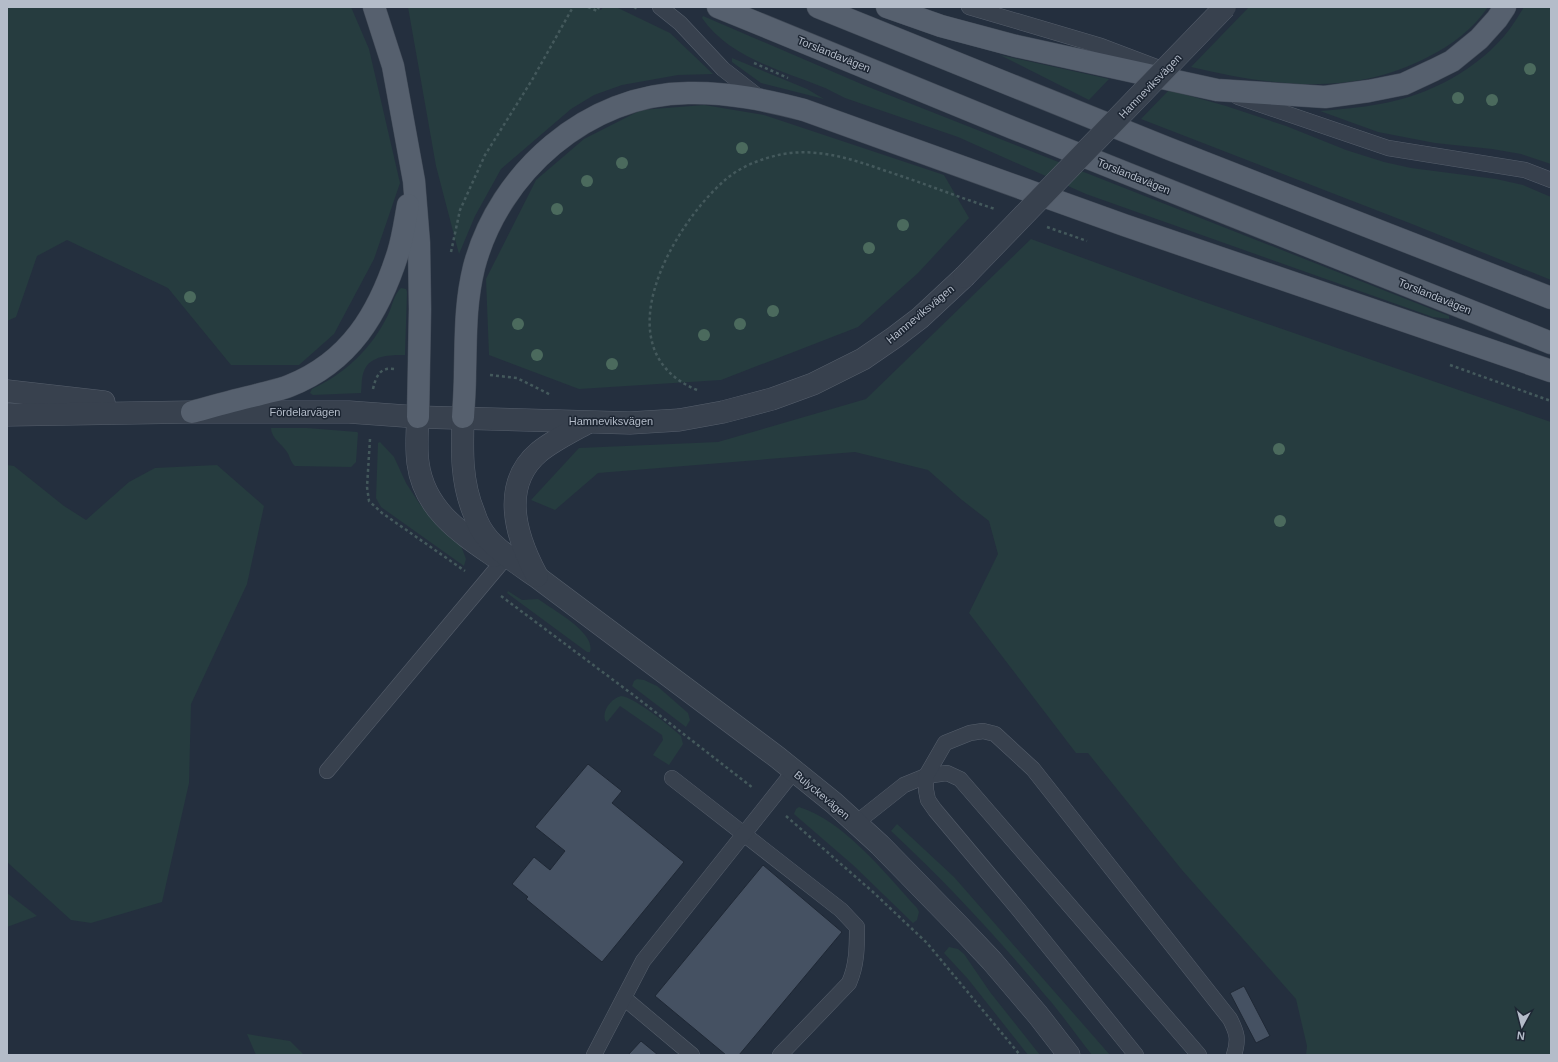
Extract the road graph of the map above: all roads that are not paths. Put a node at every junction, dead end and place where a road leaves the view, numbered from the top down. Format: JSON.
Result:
{"nodes":[{"id":1,"x":374,"y":7,"type":"edge"},
{"id":2,"x":660,"y":7,"type":"edge"},
{"id":3,"x":718,"y":7,"type":"edge"},
{"id":4,"x":818,"y":7,"type":"edge"},
{"id":5,"x":887,"y":7,"type":"edge"},
{"id":6,"x":969,"y":7,"type":"edge"},
{"id":7,"x":1225,"y":7,"type":"edge"},
{"id":8,"x":1505,"y":7,"type":"edge"},
{"id":9,"x":1217,"y":90,"type":"junction"},
{"id":10,"x":762,"y":99,"type":"junction"},
{"id":11,"x":414,"y":180,"type":"junction"},
{"id":12,"x":1551,"y":180,"type":"edge"},
{"id":13,"x":1551,"y":298,"type":"edge"},
{"id":14,"x":1551,"y":343,"type":"edge"},
{"id":15,"x":1551,"y":371,"type":"edge"},
{"id":16,"x":7,"y":391,"type":"edge"},
{"id":17,"x":192,"y":412,"type":"junction"},
{"id":18,"x":7,"y":415,"type":"edge"},
{"id":19,"x":418,"y":417,"type":"junction"},
{"id":20,"x":463,"y":417,"type":"junction"},
{"id":21,"x":588,"y":422,"type":"junction"},
{"id":22,"x":510,"y":563,"type":"junction"},
{"id":23,"x":537,"y":577,"type":"junction"},
{"id":24,"x":327,"y":771,"type":"dead end"},
{"id":25,"x":794,"y":771,"type":"junction"},
{"id":26,"x":926,"y":776,"type":"junction"},
{"id":27,"x":672,"y":778,"type":"dead end"},
{"id":28,"x":856,"y":824,"type":"junction"},
{"id":29,"x":744,"y":833,"type":"junction"},
{"id":30,"x":624,"y":998,"type":"junction"},
{"id":31,"x":594,"y":1055,"type":"edge"},
{"id":32,"x":692,"y":1055,"type":"edge"},
{"id":33,"x":780,"y":1055,"type":"edge"},
{"id":34,"x":1069,"y":1055,"type":"edge"},
{"id":35,"x":1136,"y":1055,"type":"edge"},
{"id":36,"x":1199,"y":1055,"type":"edge"},
{"id":37,"x":1234,"y":1055,"type":"edge"}],
"edges":[{"from":1,"to":11,"type":"main road"},
{"from":2,"to":10,"type":"lane"},
{"from":3,"to":14,"type":"main road","name":"Torslandavägen"},
{"from":4,"to":13,"type":"main road"},
{"from":5,"to":9,"type":"main road"},
{"from":6,"to":9,"type":"lane"},
{"from":7,"to":21,"type":"street","name":"Hamneviksvägen","bridge":true},
{"from":8,"to":9,"type":"main road"},
{"from":9,"to":12,"type":"lane"},
{"from":10,"to":15,"type":"main road"},
{"from":10,"to":20,"type":"main road"},
{"from":11,"to":17,"type":"main road"},
{"from":11,"to":19,"type":"main road"},
{"from":16,"to":17,"type":"street","name":"Fördelarvägen"},
{"from":17,"to":18,"type":"street","name":"Fördelarvägen"},
{"from":17,"to":19,"type":"street","name":"Fördelarvägen"},
{"from":19,"to":20,"type":"street","name":"Hamneviksvägen"},
{"from":19,"to":22,"type":"street","name":"Bulyckevägen"},
{"from":20,"to":21,"type":"street","name":"Hamneviksvägen"},
{"from":20,"to":22,"type":"street","name":"Bulyckevägen"},
{"from":21,"to":23,"type":"street","name":"Bulyckevägen"},
{"from":22,"to":23,"type":"street","name":"Bulyckevägen"},
{"from":22,"to":24,"type":"lane"},
{"from":23,"to":25,"type":"street","name":"Bulyckevägen"},
{"from":25,"to":28,"type":"street","name":"Bulyckevägen"},
{"from":25,"to":29,"type":"lane"},
{"from":26,"to":28,"type":"lane"},
{"from":26,"to":35,"type":"lane"},
{"from":26,"to":36,"type":"lane"},
{"from":26,"to":37,"type":"lane"},
{"from":27,"to":29,"type":"lane"},
{"from":28,"to":34,"type":"street","name":"Bulyckevägen"},
{"from":29,"to":30,"type":"lane"},
{"from":29,"to":33,"type":"lane"},
{"from":30,"to":31,"type":"lane"},
{"from":30,"to":32,"type":"lane"}]}
